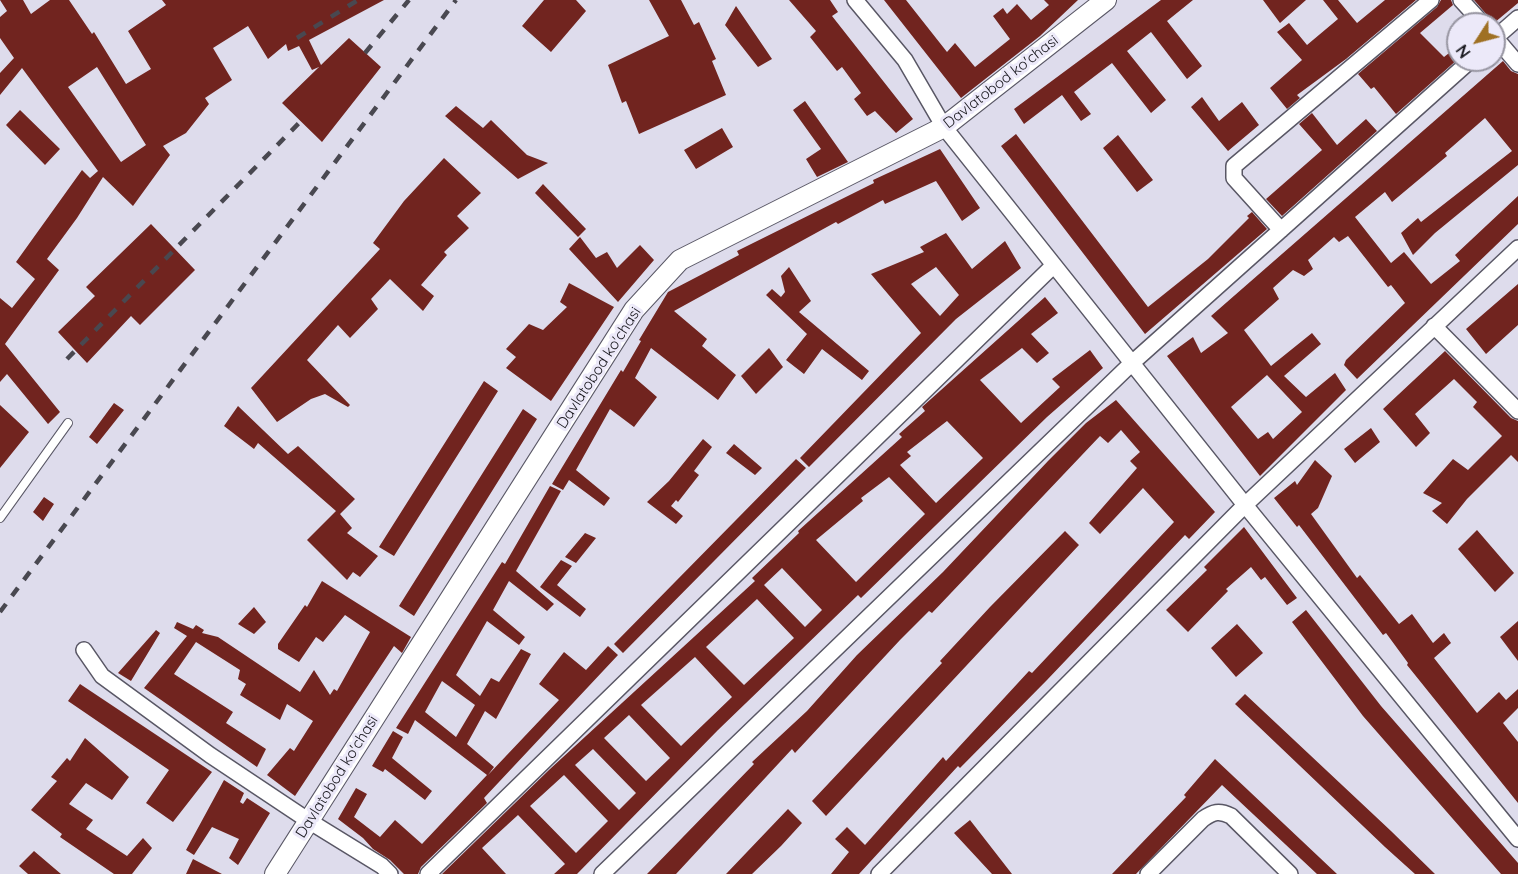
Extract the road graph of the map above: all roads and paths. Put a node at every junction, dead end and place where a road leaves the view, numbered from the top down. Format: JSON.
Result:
{"nodes":[{"id":1,"x":855,"y":0,"type":"edge"},
{"id":2,"x":1106,"y":0,"type":"edge"},
{"id":3,"x":1431,"y":0,"type":"edge"},
{"id":4,"x":1461,"y":0,"type":"edge"},
{"id":5,"x":1472,"y":12,"type":"edge"},
{"id":6,"x":1518,"y":18,"type":"edge"},
{"id":7,"x":1506,"y":28,"type":"edge"},
{"id":8,"x":1506,"y":50,"type":"edge"},
{"id":9,"x":1518,"y":64,"type":"edge"},
{"id":10,"x":1458,"y":72,"type":"edge"},
{"id":11,"x":944,"y":127,"type":"junction"},
{"id":12,"x":1281,"y":230,"type":"junction"},
{"id":13,"x":1518,"y":248,"type":"edge"},
{"id":14,"x":1054,"y":265,"type":"junction"},
{"id":15,"x":1434,"y":326,"type":"junction"},
{"id":16,"x":1132,"y":363,"type":"junction"},
{"id":17,"x":1518,"y":411,"type":"edge"},
{"id":18,"x":68,"y":423,"type":"dead end"},
{"id":19,"x":1245,"y":505,"type":"junction"},
{"id":20,"x":0,"y":518,"type":"edge"},
{"id":21,"x":84,"y":651,"type":"dead end"},
{"id":22,"x":309,"y":821,"type":"junction"},
{"id":23,"x":1518,"y":839,"type":"edge"},
{"id":24,"x":275,"y":874,"type":"edge"},
{"id":25,"x":390,"y":874,"type":"edge"},
{"id":26,"x":428,"y":874,"type":"edge"},
{"id":27,"x":602,"y":874,"type":"edge"},
{"id":28,"x":879,"y":874,"type":"edge"},
{"id":29,"x":1148,"y":874,"type":"edge"},
{"id":30,"x":1290,"y":874,"type":"edge"}],
"edges":[{"from":1,"to":11,"type":"street"},
{"from":2,"to":11,"type":"street","name":"Davlatobod ko'chasi"},
{"from":3,"to":12,"type":"street"},
{"from":4,"to":5,"type":"street"},
{"from":6,"to":7,"type":"street"},
{"from":8,"to":9,"type":"street"},
{"from":10,"to":12,"type":"street"},
{"from":11,"to":14,"type":"street"},
{"from":11,"to":22,"type":"street","name":"Davlatobod ko'chasi"},
{"from":12,"to":16,"type":"street"},
{"from":13,"to":15,"type":"street"},
{"from":14,"to":16,"type":"street"},
{"from":14,"to":26,"type":"street"},
{"from":15,"to":17,"type":"street"},
{"from":15,"to":19,"type":"street"},
{"from":16,"to":19,"type":"street"},
{"from":16,"to":27,"type":"street"},
{"from":18,"to":20,"type":"lane"},
{"from":19,"to":23,"type":"street"},
{"from":19,"to":28,"type":"street"},
{"from":21,"to":22,"type":"street"},
{"from":22,"to":24,"type":"street","name":"Davlatobod ko'chasi"},
{"from":22,"to":25,"type":"street"},
{"from":29,"to":30,"type":"street"}]}
